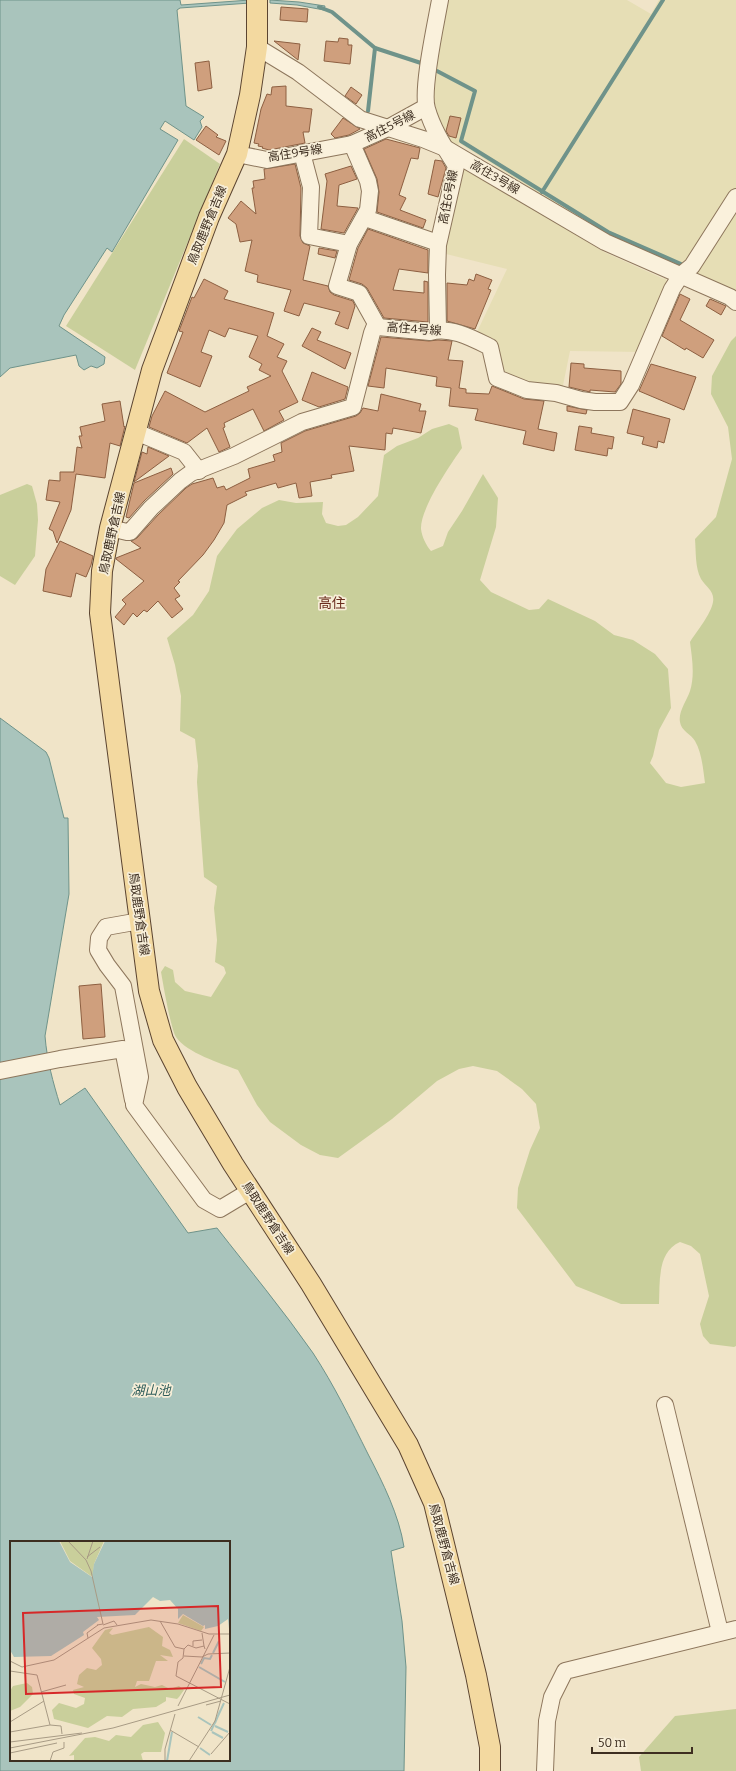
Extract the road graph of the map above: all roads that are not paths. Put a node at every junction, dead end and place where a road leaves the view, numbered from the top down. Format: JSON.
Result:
{"nodes":[{"id":1,"x":257,"y":0,"type":"edge"},
{"id":2,"x":440,"y":0,"type":"edge"},
{"id":3,"x":257,"y":47,"type":"junction"},
{"id":4,"x":426,"y":107,"type":"junction"},
{"id":5,"x":388,"y":128,"type":"junction"},
{"id":6,"x":352,"y":144,"type":"junction"},
{"id":7,"x":445,"y":148,"type":"junction"},
{"id":8,"x":302,"y":153,"type":"junction"},
{"id":9,"x":237,"y":154,"type":"junction"},
{"id":10,"x":736,"y":197,"type":"edge"},
{"id":11,"x":365,"y":218,"type":"junction"},
{"id":12,"x":438,"y":243,"type":"junction"},
{"id":13,"x":349,"y":244,"type":"junction"},
{"id":14,"x":681,"y":275,"type":"junction"},
{"id":15,"x":736,"y":302,"type":"edge"},
{"id":16,"x":378,"y":327,"type":"junction"},
{"id":17,"x":438,"y":329,"type":"junction"},
{"id":18,"x":136,"y":432,"type":"junction"},
{"id":19,"x":199,"y":471,"type":"junction"},
{"id":20,"x":110,"y":528,"type":"junction"},
{"id":21,"x":140,"y":921,"type":"junction"},
{"id":22,"x":0,"y":1071,"type":"edge"},
{"id":23,"x":134,"y":1105,"type":"junction"},
{"id":24,"x":250,"y":1191,"type":"junction"},
{"id":25,"x":665,"y":1405,"type":"dead end"},
{"id":26,"x":736,"y":1629,"type":"edge"},
{"id":27,"x":720,"y":1632,"type":"junction"},
{"id":28,"x":490,"y":1771,"type":"edge"},
{"id":29,"x":545,"y":1771,"type":"edge"}],
"edges":[{"from":1,"to":3,"type":"main road","name":"鳥取鹿野倉吉線"},
{"from":2,"to":4,"type":"street","name":"高住6号線"},
{"from":3,"to":5,"type":"street","name":"高住3号線"},
{"from":3,"to":9,"type":"main road","name":"鳥取鹿野倉吉線"},
{"from":4,"to":5,"type":"street","name":"高住5号線"},
{"from":4,"to":7,"type":"street","name":"高住6号線"},
{"from":5,"to":6,"type":"street","name":"高住5号線"},
{"from":5,"to":7,"type":"street","name":"高住3号線"},
{"from":6,"to":8,"type":"street","name":"高住9号線"},
{"from":6,"to":11,"type":"street","name":"高住5号線"},
{"from":7,"to":12,"type":"street","name":"高住6号線"},
{"from":7,"to":14,"type":"street","name":"高住3号線"},
{"from":8,"to":9,"type":"street","name":"高住9号線"},
{"from":8,"to":13,"type":"street"},
{"from":9,"to":18,"type":"main road","name":"鳥取鹿野倉吉線"},
{"from":10,"to":14,"type":"street"},
{"from":11,"to":12,"type":"street"},
{"from":11,"to":13,"type":"street","name":"高住5号線"},
{"from":12,"to":17,"type":"street","name":"高住6号線"},
{"from":13,"to":16,"type":"street","name":"高住5号線"},
{"from":14,"to":15,"type":"street","name":"高住3号線"},
{"from":14,"to":17,"type":"street","name":"高住4号線"},
{"from":16,"to":17,"type":"street","name":"高住4号線"},
{"from":16,"to":19,"type":"street","name":"高住4号線"},
{"from":18,"to":19,"type":"street"},
{"from":18,"to":20,"type":"main road","name":"鳥取鹿野倉吉線"},
{"from":19,"to":20,"type":"street","name":"高住4号線"},
{"from":20,"to":21,"type":"main road","name":"鳥取鹿野倉吉線"},
{"from":21,"to":23,"type":"street"},
{"from":21,"to":24,"type":"main road","name":"鳥取鹿野倉吉線"},
{"from":22,"to":23,"type":"street"},
{"from":23,"to":24,"type":"street"},
{"from":24,"to":28,"type":"main road","name":"鳥取鹿野倉吉線"},
{"from":25,"to":27,"type":"street"},
{"from":26,"to":27,"type":"street"},
{"from":27,"to":29,"type":"street"}]}
